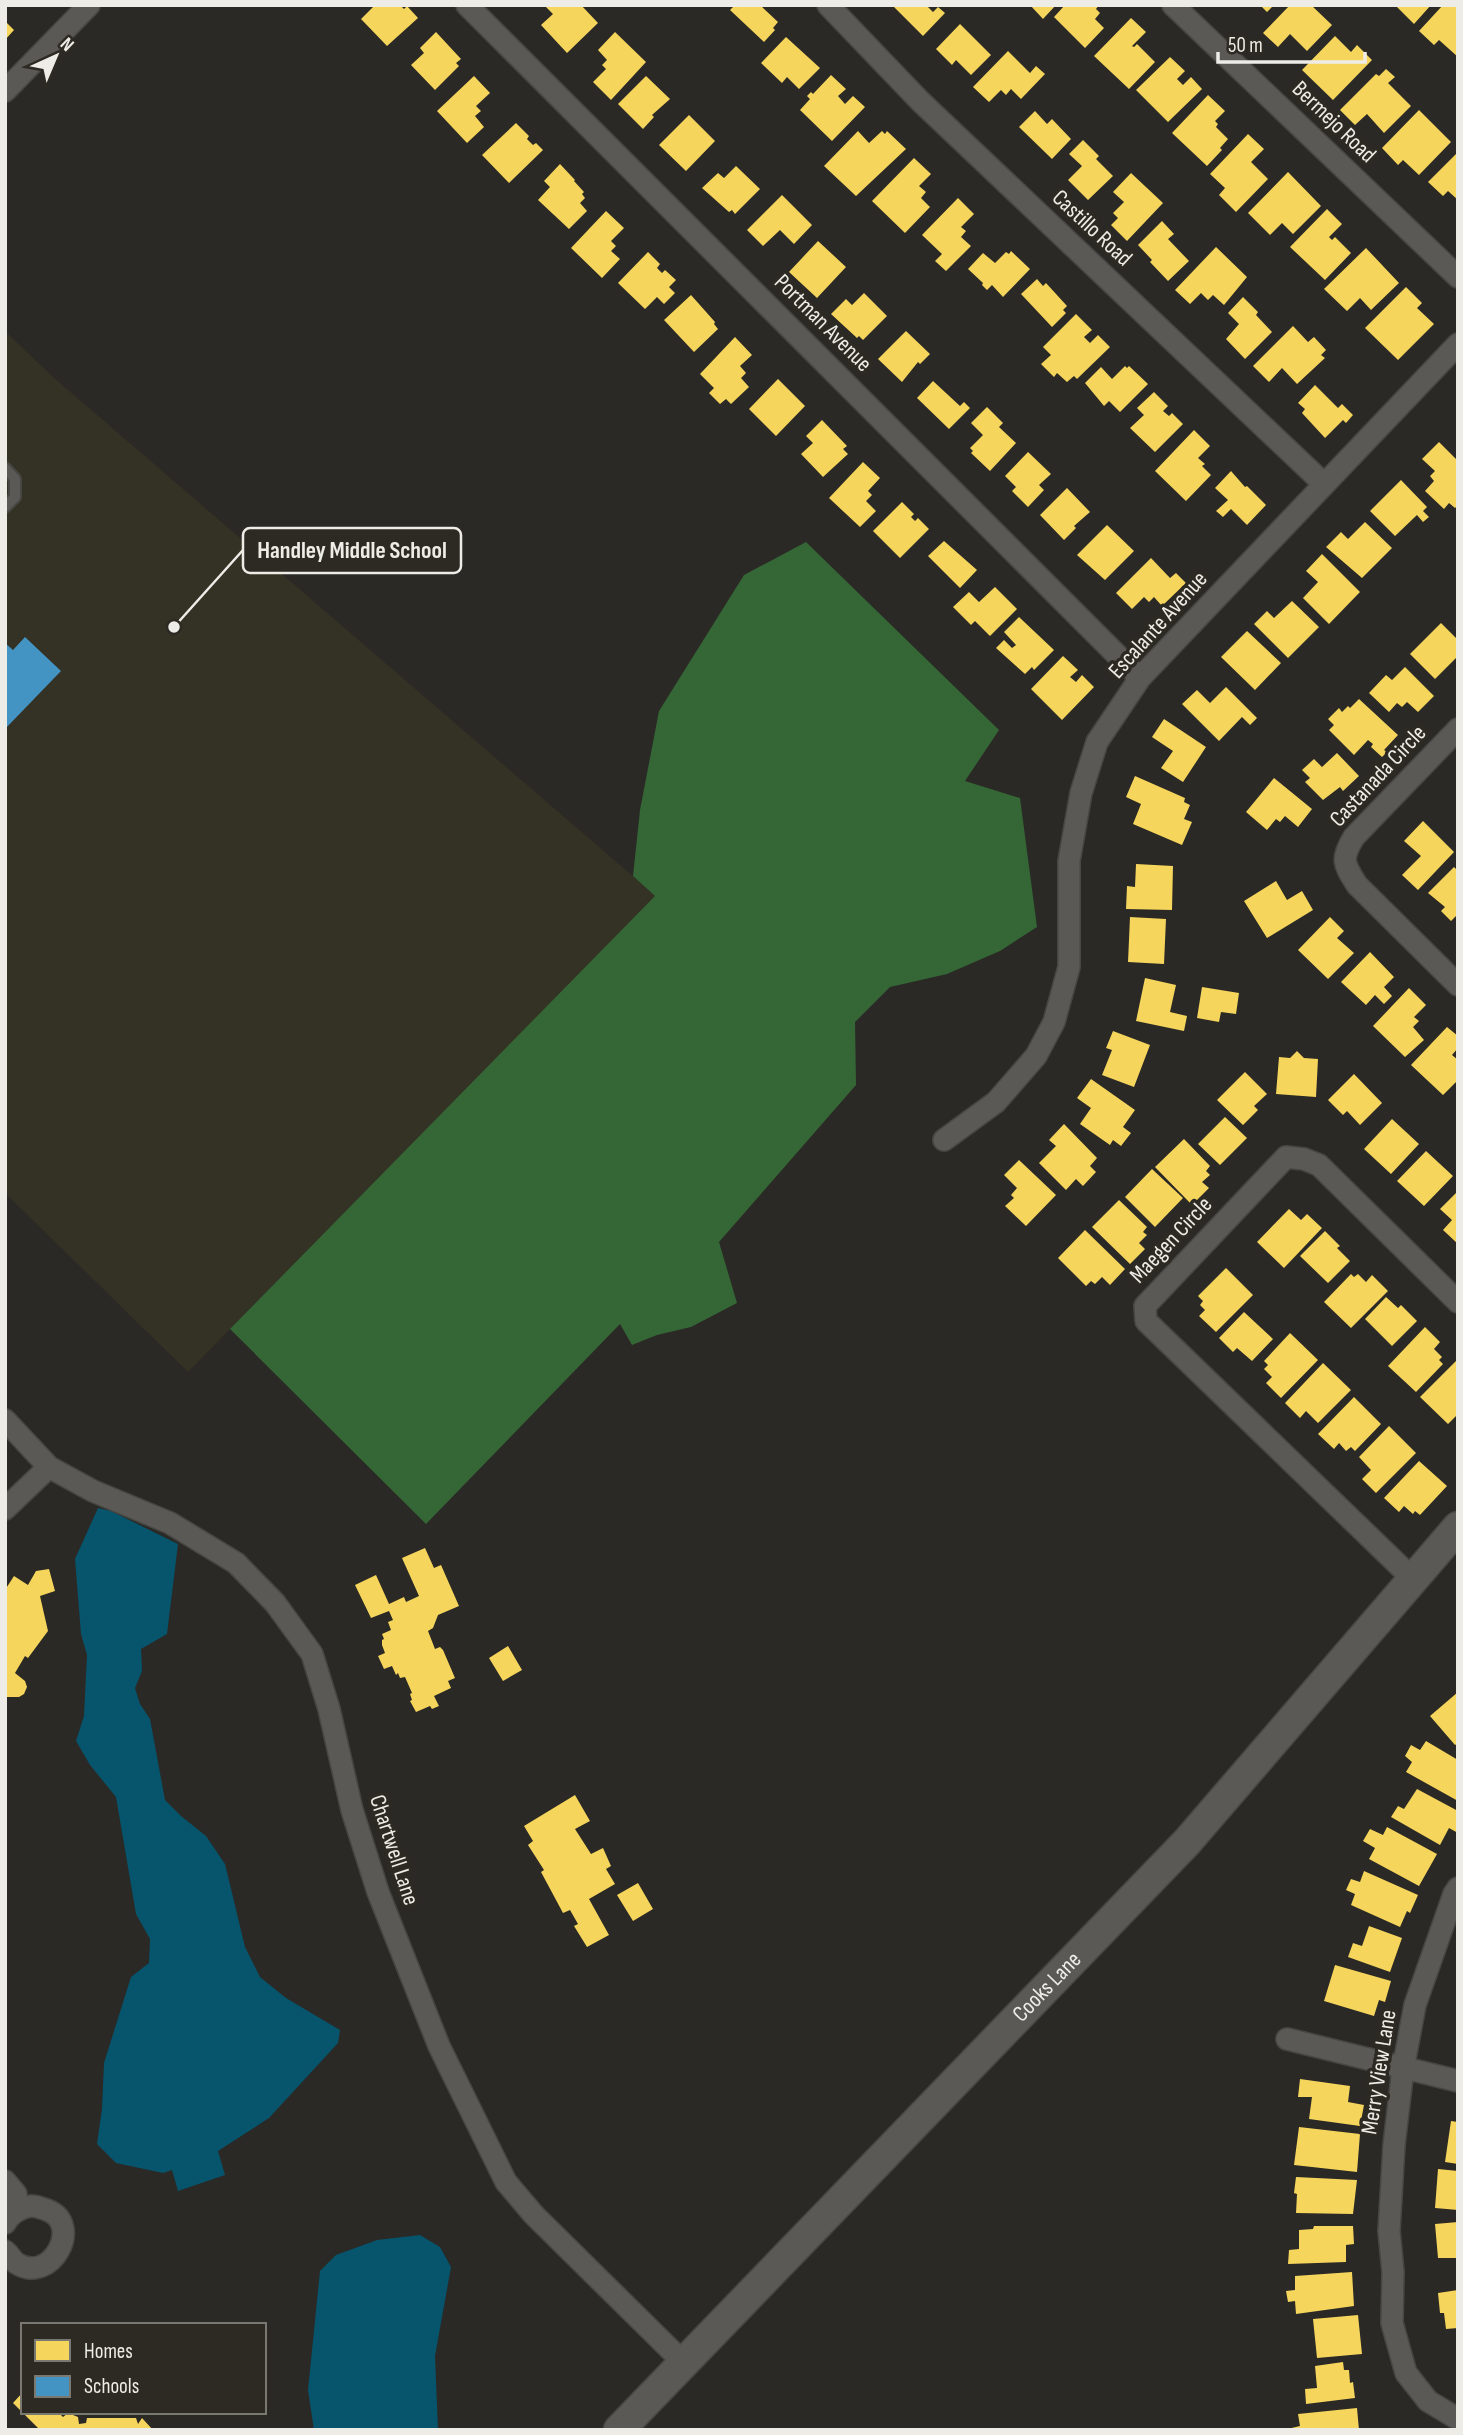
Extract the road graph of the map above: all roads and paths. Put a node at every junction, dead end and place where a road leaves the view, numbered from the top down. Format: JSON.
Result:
{"nodes":[{"id":1,"x":467,"y":5,"type":"edge"},
{"id":2,"x":828,"y":5,"type":"edge"},
{"id":3,"x":1174,"y":5,"type":"edge"},
{"id":4,"x":85,"y":7,"type":"edge"},
{"id":5,"x":5,"y":91,"type":"edge"},
{"id":6,"x":1458,"y":277,"type":"edge"},
{"id":7,"x":1458,"y":344,"type":"edge"},
{"id":8,"x":5,"y":468,"type":"edge"},
{"id":9,"x":1324,"y":484,"type":"junction"},
{"id":10,"x":5,"y":507,"type":"edge"},
{"id":11,"x":1140,"y":678,"type":"junction"},
{"id":12,"x":1458,"y":729,"type":"edge"},
{"id":13,"x":1458,"y":985,"type":"edge"},
{"id":14,"x":944,"y":1140,"type":"dead end"},
{"id":15,"x":1458,"y":1302,"type":"edge"},
{"id":16,"x":5,"y":1420,"type":"edge"},
{"id":17,"x":49,"y":1467,"type":"junction"},
{"id":18,"x":5,"y":1509,"type":"edge"},
{"id":19,"x":1458,"y":1527,"type":"edge"},
{"id":20,"x":1413,"y":1579,"type":"junction"},
{"id":21,"x":1458,"y":1888,"type":"edge"},
{"id":22,"x":1287,"y":2039,"type":"dead end"},
{"id":23,"x":1403,"y":2069,"type":"junction"},
{"id":24,"x":1458,"y":2081,"type":"edge"},
{"id":25,"x":5,"y":2180,"type":"edge"},
{"id":26,"x":11,"y":2217,"type":"edge"},
{"id":27,"x":5,"y":2251,"type":"edge"},
{"id":28,"x":684,"y":2362,"type":"junction"},
{"id":29,"x":1458,"y":2419,"type":"edge"},
{"id":30,"x":619,"y":2430,"type":"edge"}],
"edges":[{"from":1,"to":11,"type":"street","name":"Portman Avenue"},
{"from":2,"to":9,"type":"street","name":"Castillo Road"},
{"from":3,"to":6,"type":"street","name":"Bermejo Road"},
{"from":4,"to":5,"type":"street"},
{"from":7,"to":9,"type":"street","name":"Escalante Avenue"},
{"from":8,"to":10,"type":"lane"},
{"from":9,"to":11,"type":"street","name":"Escalante Avenue"},
{"from":11,"to":14,"type":"street","name":"Escalante Avenue"},
{"from":12,"to":13,"type":"street","name":"Castanada Circle"},
{"from":15,"to":20,"type":"street","name":"Maegen Circle"},
{"from":16,"to":17,"type":"street","name":"Chartwell Lane"},
{"from":17,"to":18,"type":"street"},
{"from":17,"to":28,"type":"street","name":"Chartwell Lane"},
{"from":19,"to":20,"type":"main road","name":"Cooks Lane"},
{"from":20,"to":28,"type":"main road","name":"Cooks Lane"},
{"from":21,"to":23,"type":"street","name":"Merry View Lane"},
{"from":22,"to":23,"type":"street"},
{"from":23,"to":24,"type":"street"},
{"from":23,"to":29,"type":"street","name":"Merry View Lane"},
{"from":25,"to":26,"type":"street"},
{"from":26,"to":27,"type":"street"},
{"from":28,"to":30,"type":"main road","name":"Cooks Lane"}]}
